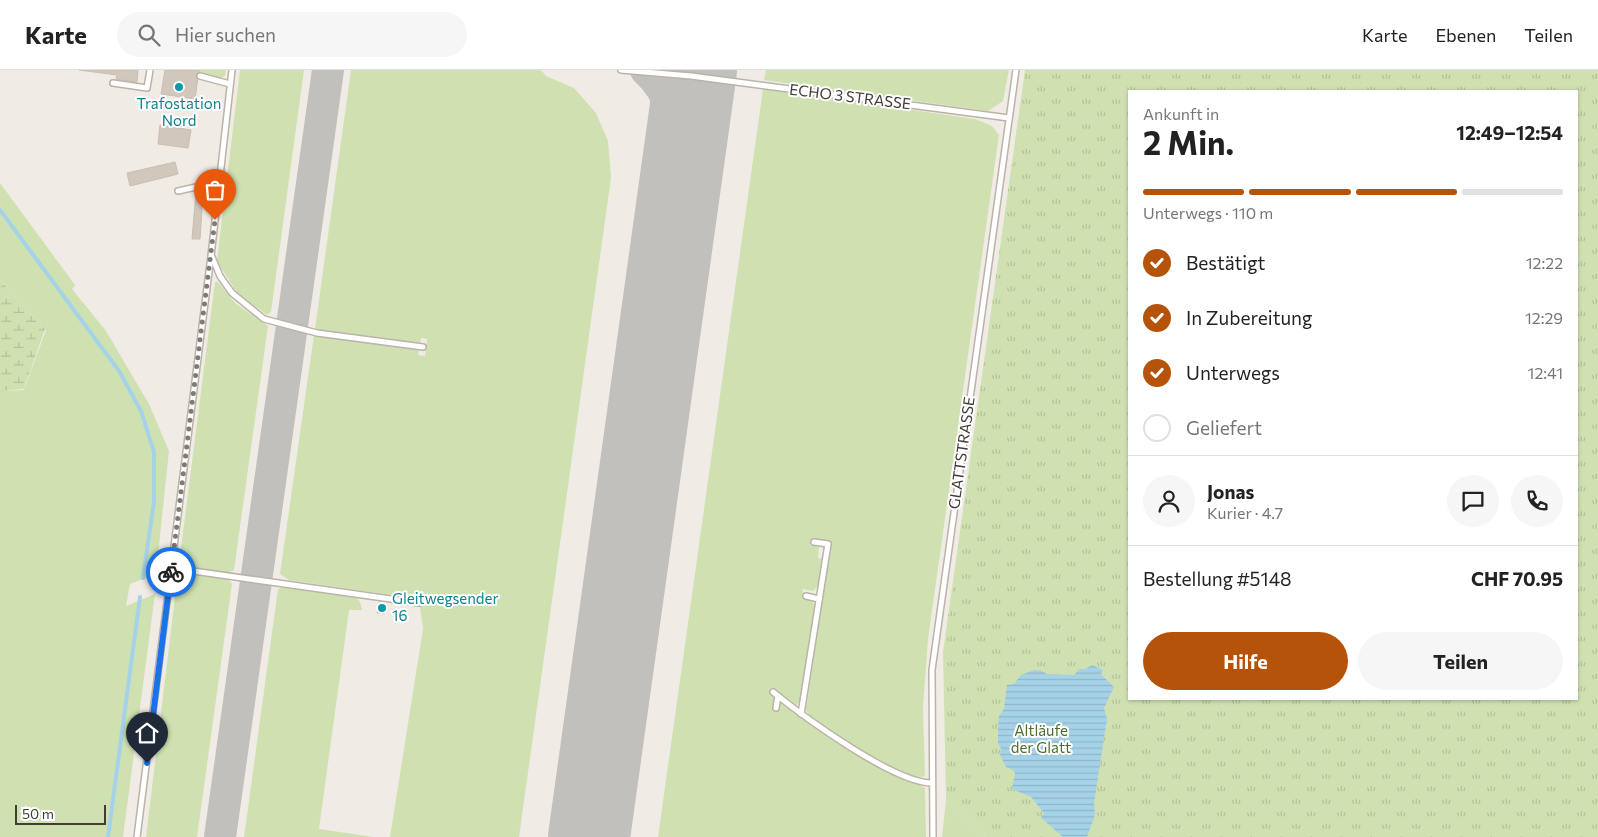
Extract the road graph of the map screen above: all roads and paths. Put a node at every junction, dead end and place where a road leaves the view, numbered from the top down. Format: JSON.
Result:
{"nodes":[{"id":1,"x":150,"y":70,"type":"edge"},
{"id":2,"x":232,"y":70,"type":"edge"},
{"id":3,"x":621,"y":70,"type":"edge"},
{"id":4,"x":1016,"y":70,"type":"edge"},
{"id":5,"x":200,"y":76,"type":"dead end"},
{"id":6,"x":113,"y":83,"type":"dead end"},
{"id":7,"x":230,"y":84,"type":"junction"},
{"id":8,"x":1009,"y":118,"type":"junction"},
{"id":9,"x":219,"y":185,"type":"junction"},
{"id":10,"x":178,"y":191,"type":"dead end"},
{"id":11,"x":211,"y":256,"type":"junction"},
{"id":12,"x":423,"y":347,"type":"dead end"},
{"id":13,"x":814,"y":542,"type":"dead end"},
{"id":14,"x":172,"y":568,"type":"junction"},
{"id":15,"x":806,"y":596,"type":"dead end"},
{"id":16,"x":819,"y":599,"type":"junction"},
{"id":17,"x":419,"y":603,"type":"dead end"},
{"id":18,"x":773,"y":692,"type":"dead end"},
{"id":19,"x":778,"y":696,"type":"junction"},
{"id":20,"x":776,"y":708,"type":"dead end"},
{"id":21,"x":802,"y":714,"type":"junction"},
{"id":22,"x":932,"y":783,"type":"junction"},
{"id":23,"x":137,"y":837,"type":"edge"},
{"id":24,"x":934,"y":837,"type":"edge"}],
"edges":[{"from":1,"to":6,"type":"lane"},
{"from":2,"to":7,"type":"lane"},
{"from":3,"to":8,"type":"lane","name":"ECHO 3 STRASSE"},
{"from":4,"to":8,"type":"lane","name":"GLATTSTRASSE"},
{"from":5,"to":7,"type":"lane"},
{"from":7,"to":9,"type":"lane"},
{"from":8,"to":22,"type":"lane","name":"GLATTSTRASSE"},
{"from":9,"to":10,"type":"lane"},
{"from":9,"to":11,"type":"lane"},
{"from":11,"to":12,"type":"lane"},
{"from":11,"to":14,"type":"lane"},
{"from":13,"to":16,"type":"lane"},
{"from":14,"to":17,"type":"lane"},
{"from":14,"to":23,"type":"lane"},
{"from":15,"to":16,"type":"lane"},
{"from":16,"to":21,"type":"lane"},
{"from":18,"to":19,"type":"lane"},
{"from":19,"to":20,"type":"lane"},
{"from":19,"to":21,"type":"lane"},
{"from":21,"to":22,"type":"lane"},
{"from":22,"to":24,"type":"lane","name":"GLATTSTRASSE"}]}
